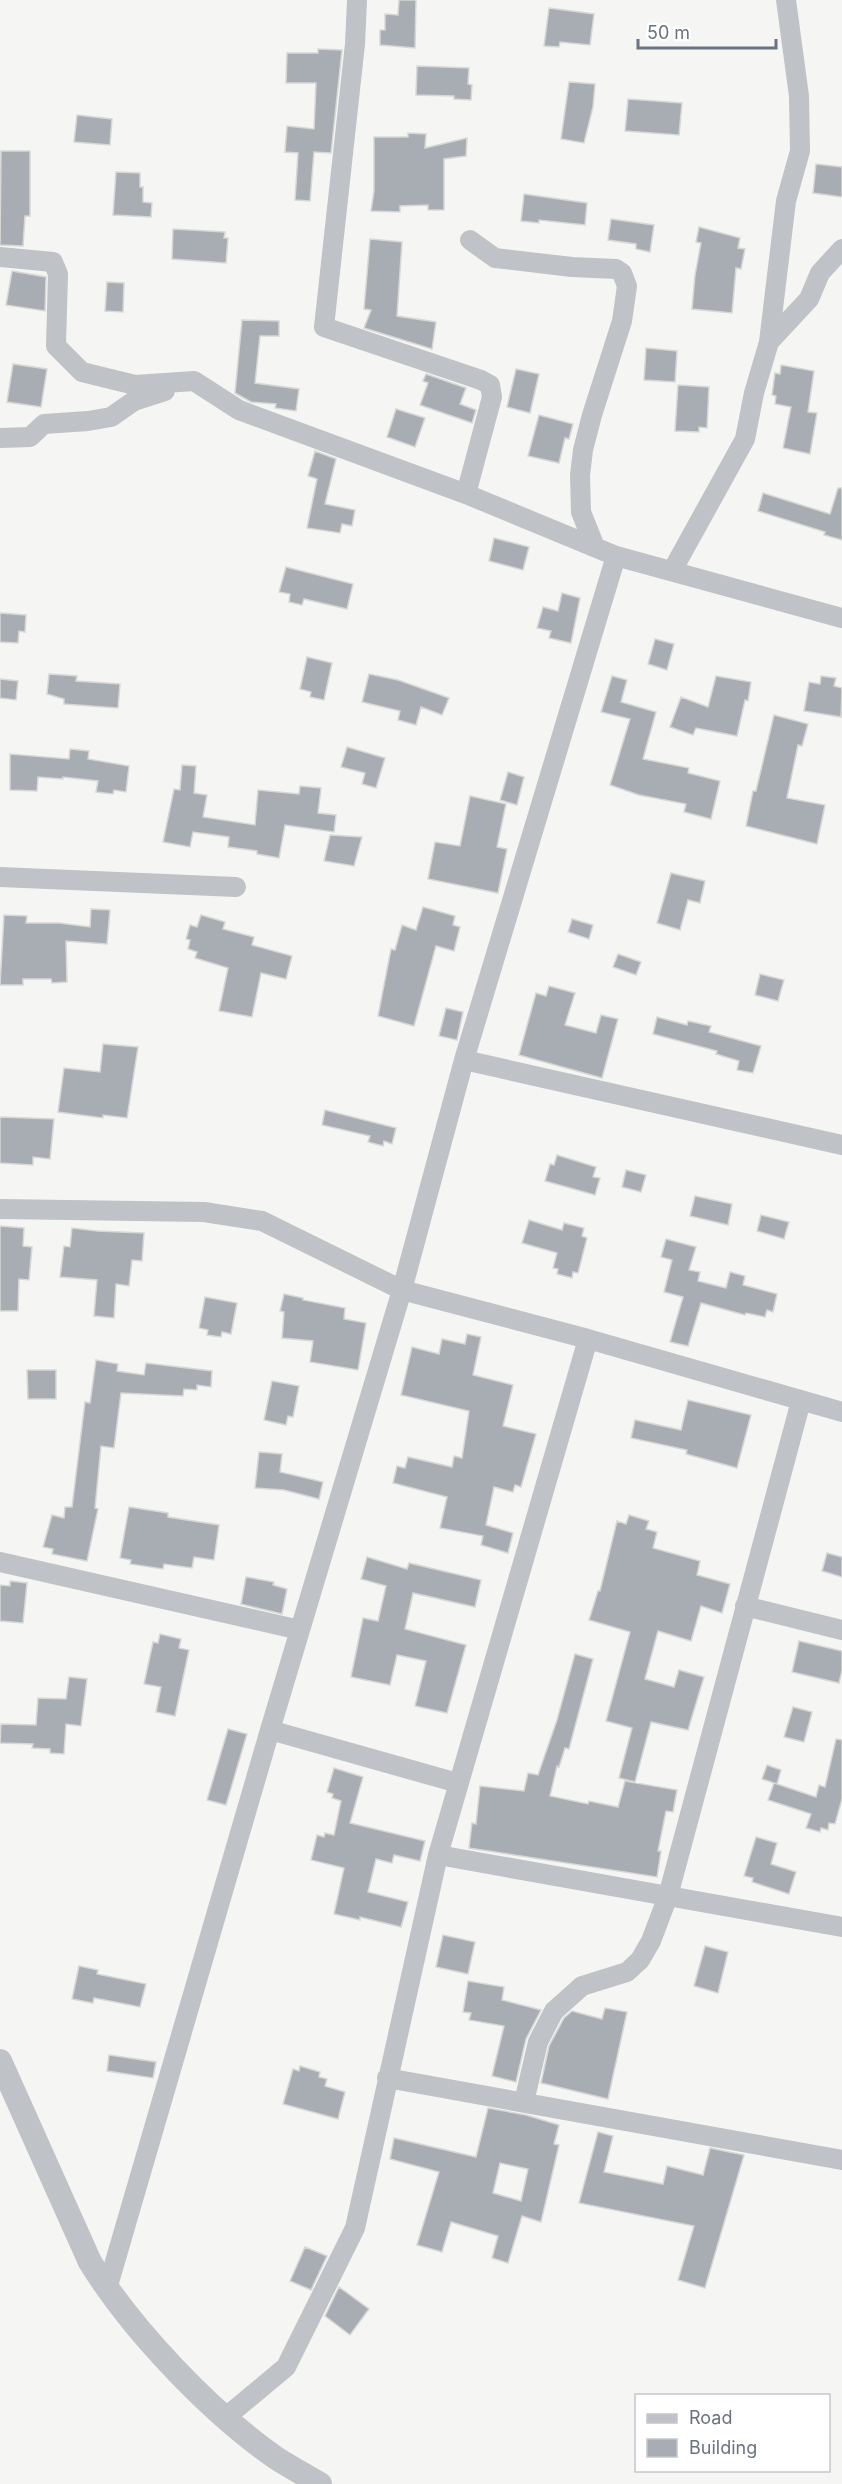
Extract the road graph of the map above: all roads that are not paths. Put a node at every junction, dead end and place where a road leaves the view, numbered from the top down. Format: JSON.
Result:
{"nodes":[{"id":1,"x":357,"y":0,"type":"edge"},
{"id":2,"x":786,"y":0,"type":"edge"},
{"id":3,"x":470,"y":240,"type":"dead end"},
{"id":4,"x":842,"y":249,"type":"edge"},
{"id":5,"x":0,"y":257,"type":"edge"},
{"id":6,"x":769,"y":342,"type":"junction"},
{"id":7,"x":194,"y":381,"type":"junction"},
{"id":8,"x":0,"y":438,"type":"edge"},
{"id":9,"x":466,"y":494,"type":"junction"},
{"id":10,"x":595,"y":547,"type":"junction"},
{"id":11,"x":616,"y":555,"type":"junction"},
{"id":12,"x":672,"y":571,"type":"junction"},
{"id":13,"x":842,"y":618,"type":"edge"},
{"id":14,"x":0,"y":878,"type":"edge"},
{"id":15,"x":236,"y":887,"type":"dead end"},
{"id":16,"x":464,"y":1060,"type":"junction"},
{"id":17,"x":842,"y":1145,"type":"edge"},
{"id":18,"x":0,"y":1209,"type":"edge"},
{"id":19,"x":402,"y":1290,"type":"junction"},
{"id":20,"x":588,"y":1339,"type":"junction"},
{"id":21,"x":801,"y":1401,"type":"junction"},
{"id":22,"x":842,"y":1412,"type":"edge"},
{"id":23,"x":0,"y":1562,"type":"edge"},
{"id":24,"x":745,"y":1606,"type":"junction"},
{"id":25,"x":300,"y":1630,"type":"junction"},
{"id":26,"x":842,"y":1630,"type":"edge"},
{"id":27,"x":270,"y":1730,"type":"junction"},
{"id":28,"x":458,"y":1784,"type":"junction"},
{"id":29,"x":438,"y":1855,"type":"junction"},
{"id":30,"x":668,"y":1896,"type":"junction"},
{"id":31,"x":842,"y":1927,"type":"edge"},
{"id":32,"x":0,"y":2061,"type":"edge"},
{"id":33,"x":387,"y":2079,"type":"junction"},
{"id":34,"x":524,"y":2102,"type":"junction"},
{"id":35,"x":842,"y":2160,"type":"edge"},
{"id":36,"x":107,"y":2289,"type":"junction"},
{"id":37,"x":226,"y":2417,"type":"junction"},
{"id":38,"x":320,"y":2484,"type":"edge"}],
"edges":[{"from":1,"to":9,"type":"street"},
{"from":2,"to":6,"type":"street"},
{"from":3,"to":10,"type":"street"},
{"from":4,"to":6,"type":"street"},
{"from":5,"to":7,"type":"street"},
{"from":6,"to":12,"type":"street"},
{"from":7,"to":8,"type":"street"},
{"from":7,"to":9,"type":"street"},
{"from":9,"to":10,"type":"street"},
{"from":10,"to":11,"type":"street"},
{"from":11,"to":12,"type":"street"},
{"from":11,"to":16,"type":"street"},
{"from":12,"to":13,"type":"street"},
{"from":14,"to":15,"type":"street"},
{"from":16,"to":17,"type":"street"},
{"from":16,"to":19,"type":"street"},
{"from":18,"to":19,"type":"street"},
{"from":19,"to":20,"type":"street"},
{"from":19,"to":25,"type":"street"},
{"from":20,"to":21,"type":"street"},
{"from":20,"to":28,"type":"street"},
{"from":21,"to":22,"type":"street"},
{"from":21,"to":24,"type":"street"},
{"from":23,"to":25,"type":"street"},
{"from":24,"to":26,"type":"street"},
{"from":24,"to":30,"type":"street"},
{"from":25,"to":27,"type":"street"},
{"from":27,"to":28,"type":"street"},
{"from":27,"to":36,"type":"street"},
{"from":28,"to":29,"type":"street"},
{"from":29,"to":30,"type":"street"},
{"from":29,"to":33,"type":"street"},
{"from":30,"to":31,"type":"street"},
{"from":30,"to":34,"type":"street"},
{"from":32,"to":36,"type":"street"},
{"from":33,"to":34,"type":"street"},
{"from":33,"to":37,"type":"street"},
{"from":34,"to":35,"type":"street"},
{"from":36,"to":37,"type":"street"},
{"from":37,"to":38,"type":"street"}]}
